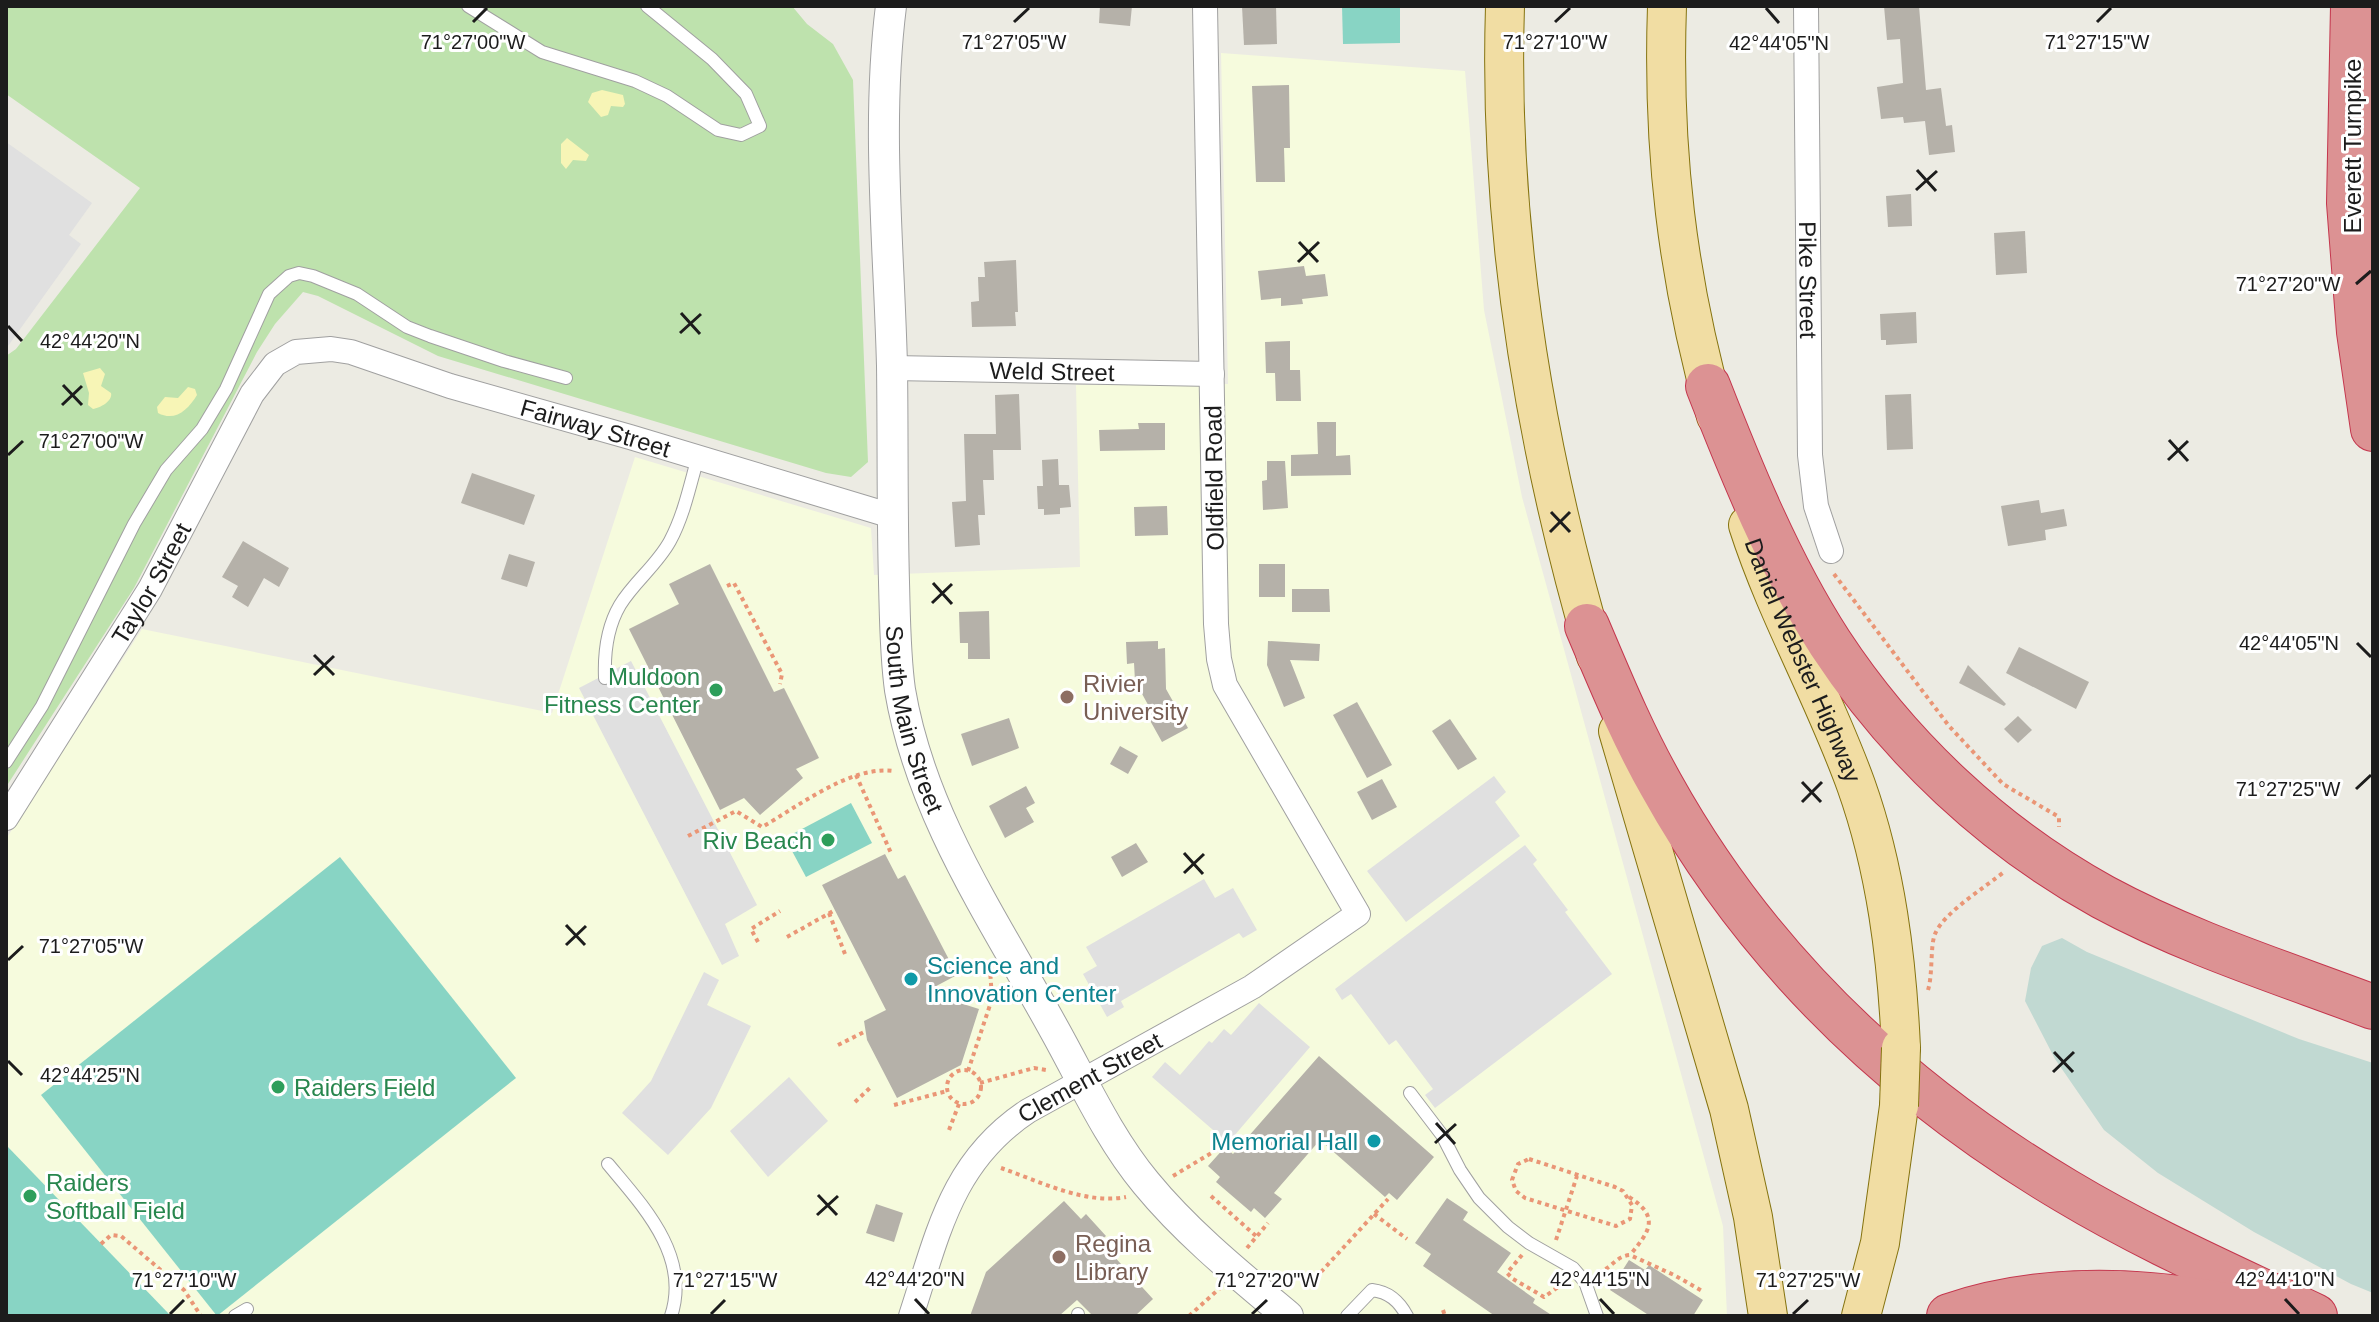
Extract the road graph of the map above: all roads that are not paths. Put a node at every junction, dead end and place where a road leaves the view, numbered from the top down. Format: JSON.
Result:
{"nodes":[{"id":1,"x":468,"y":6,"type":"edge"},
{"id":2,"x":647,"y":6,"type":"edge"},
{"id":3,"x":891,"y":6,"type":"edge"},
{"id":4,"x":1205,"y":6,"type":"edge"},
{"id":5,"x":1505,"y":6,"type":"edge"},
{"id":6,"x":1667,"y":6,"type":"edge"},
{"id":7,"x":1806,"y":6,"type":"edge"},
{"id":8,"x":2353,"y":6,"type":"edge"},
{"id":9,"x":296,"y":352,"type":"joint"},
{"id":10,"x":892,"y":368,"type":"junction"},
{"id":11,"x":1212,"y":374,"type":"junction"},
{"id":12,"x":566,"y":378,"type":"dead end"},
{"id":13,"x":1708,"y":386,"type":"junction"},
{"id":14,"x":2373,"y":429,"type":"edge"},
{"id":15,"x":698,"y":457,"type":"junction"},
{"id":16,"x":892,"y":516,"type":"junction"},
{"id":17,"x":1831,"y":551,"type":"road end"},
{"id":18,"x":1587,"y":626,"type":"junction"},
{"id":19,"x":605,"y":678,"type":"dead end"},
{"id":20,"x":6,"y":762,"type":"edge"},
{"id":21,"x":6,"y":818,"type":"edge"},
{"id":22,"x":1358,"y":914,"type":"joint"},
{"id":23,"x":2373,"y":1007,"type":"edge"},
{"id":24,"x":1082,"y":1082,"type":"junction"},
{"id":25,"x":1410,"y":1093,"type":"dead end"},
{"id":26,"x":608,"y":1164,"type":"dead end"},
{"id":27,"x":247,"y":1309,"type":"dead end"},
{"id":28,"x":235,"y":1316,"type":"edge"},
{"id":29,"x":671,"y":1316,"type":"edge"},
{"id":30,"x":911,"y":1316,"type":"edge"},
{"id":31,"x":1288,"y":1316,"type":"edge"},
{"id":32,"x":1347,"y":1316,"type":"edge"},
{"id":33,"x":1407,"y":1316,"type":"edge"},
{"id":34,"x":1597,"y":1316,"type":"edge"},
{"id":35,"x":1768,"y":1316,"type":"edge"},
{"id":36,"x":1861,"y":1316,"type":"edge"},
{"id":37,"x":1949,"y":1316,"type":"edge"},
{"id":38,"x":2274,"y":1316,"type":"edge"},
{"id":39,"x":2315,"y":1316,"type":"edge"}],
"edges":[{"from":1,"to":2,"type":"lane"},
{"from":3,"to":10,"type":"street","name":"South Main Street"},
{"from":4,"to":11,"type":"street","name":"Oldfield Road"},
{"from":5,"to":18,"type":"main road"},
{"from":6,"to":13,"type":"main road","name":"Daniel Webster Highway"},
{"from":7,"to":17,"type":"street","name":"Pike Street"},
{"from":8,"to":14,"type":"highway","name":"Everett Turnpike"},
{"from":9,"to":15,"type":"street","name":"Fairway Street"},
{"from":9,"to":21,"type":"street","name":"Taylor Street"},
{"from":10,"to":11,"type":"street","name":"Weld Street"},
{"from":10,"to":16,"type":"street","name":"South Main Street"},
{"from":11,"to":22,"type":"street","name":"Oldfield Road"},
{"from":12,"to":20,"type":"lane"},
{"from":13,"to":23,"type":"highway"},
{"from":13,"to":36,"type":"main road","name":"Daniel Webster Highway","bridge":true},
{"from":15,"to":16,"type":"street","name":"Fairway Street"},
{"from":15,"to":19,"type":"lane"},
{"from":16,"to":24,"type":"street","name":"South Main Street"},
{"from":18,"to":35,"type":"main road"},
{"from":18,"to":39,"type":"highway"},
{"from":22,"to":24,"type":"street","name":"Clement Street"},
{"from":24,"to":30,"type":"street","name":"Clement Street"},
{"from":24,"to":31,"type":"street","name":"South Main Street"},
{"from":25,"to":34,"type":"lane"},
{"from":26,"to":29,"type":"lane"},
{"from":27,"to":28,"type":"lane"},
{"from":32,"to":33,"type":"lane"},
{"from":37,"to":38,"type":"highway"}]}
